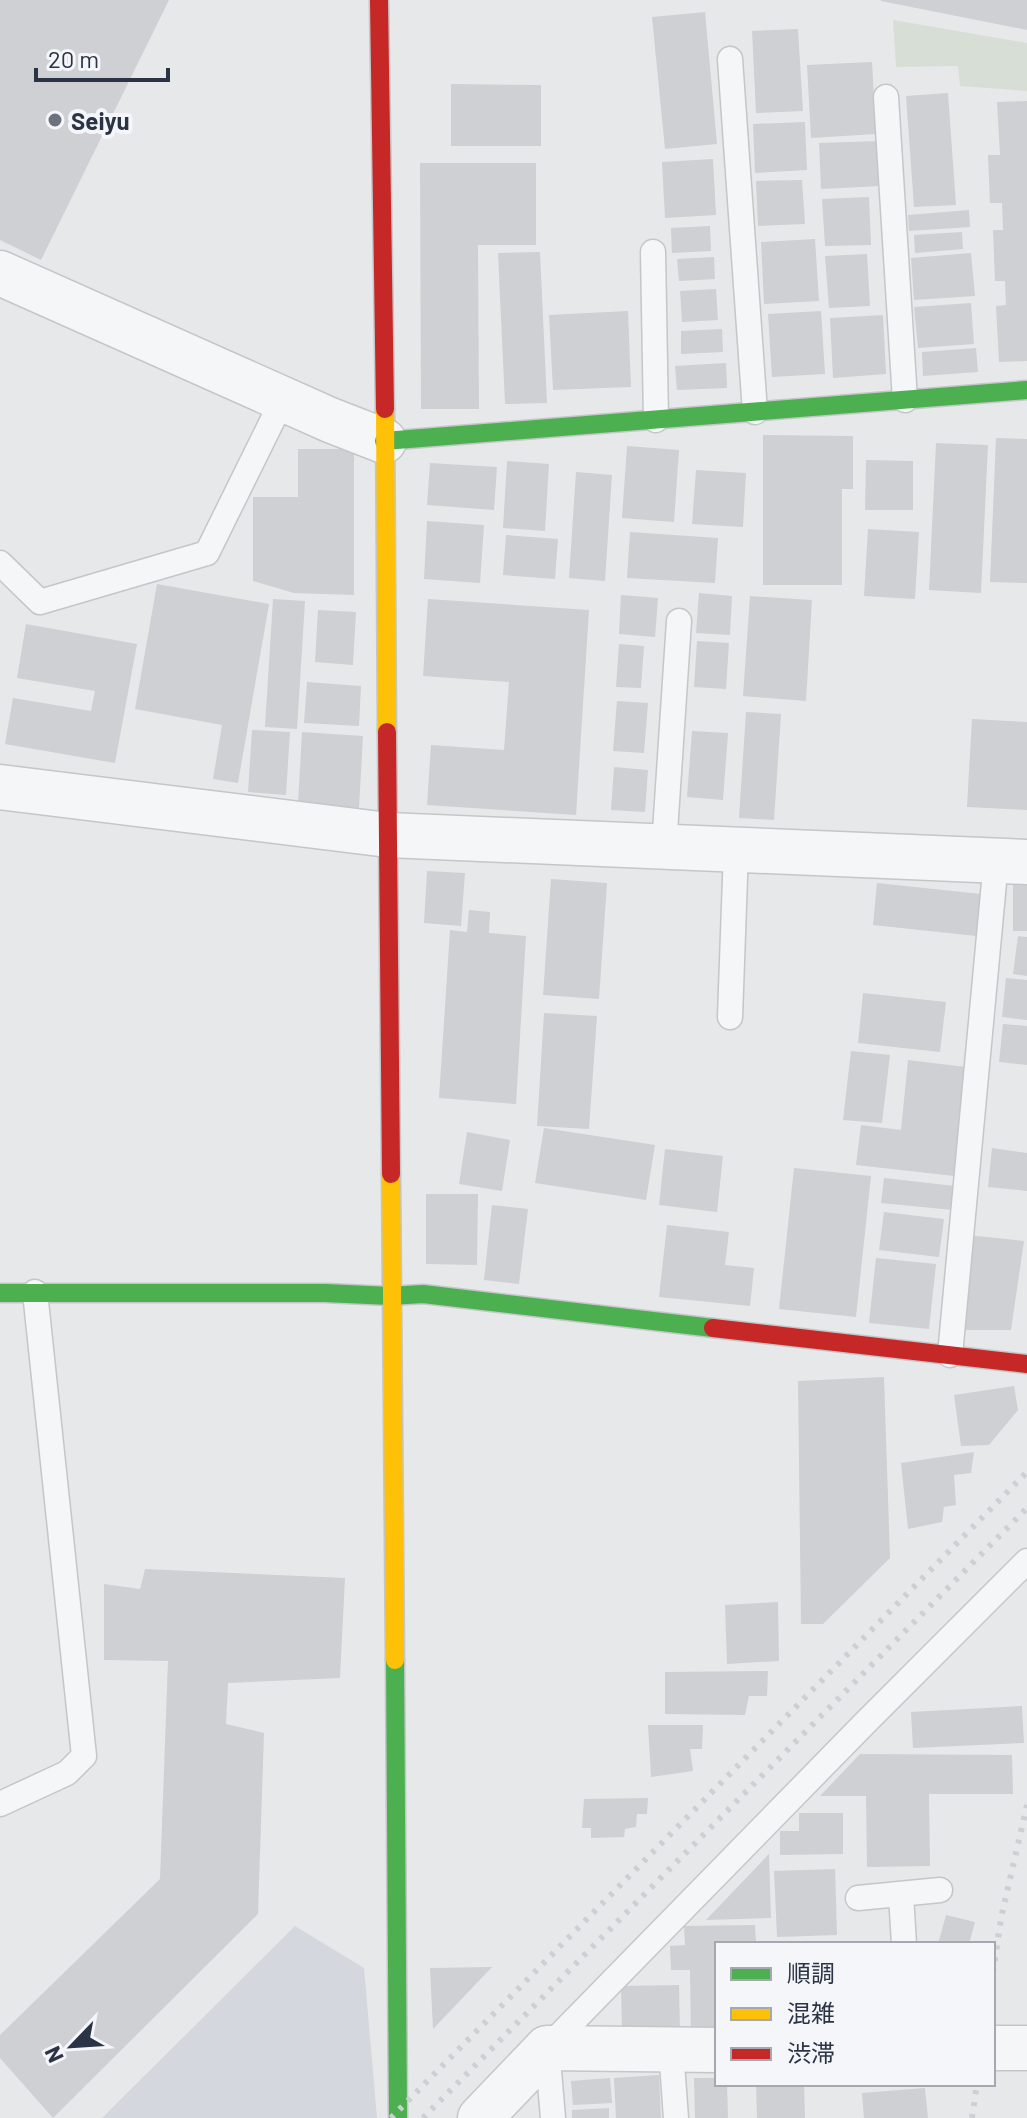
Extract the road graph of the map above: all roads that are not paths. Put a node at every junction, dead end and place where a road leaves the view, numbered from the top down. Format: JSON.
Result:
{"nodes":[{"id":1,"x":379,"y":0,"type":"edge"},
{"id":2,"x":730,"y":59,"type":"dead end"},
{"id":3,"x":886,"y":97,"type":"dead end"},
{"id":4,"x":653,"y":252,"type":"dead end"},
{"id":5,"x":0,"y":273,"type":"edge"},
{"id":6,"x":1027,"y":390,"type":"edge"},
{"id":7,"x":283,"y":399,"type":"junction"},
{"id":8,"x":905,"y":400,"type":"junction"},
{"id":9,"x":755,"y":412,"type":"junction"},
{"id":10,"x":656,"y":420,"type":"junction"},
{"id":11,"x":384,"y":441,"type":"junction"},
{"id":12,"x":0,"y":563,"type":"edge"},
{"id":13,"x":679,"y":621,"type":"dead end"},
{"id":14,"x":0,"y":787,"type":"edge"},
{"id":15,"x":388,"y":835,"type":"junction"},
{"id":16,"x":664,"y":847,"type":"junction"},
{"id":17,"x":736,"y":850,"type":"junction"},
{"id":18,"x":1012,"y":861,"type":"edge"},
{"id":19,"x":730,"y":1017,"type":"dead end"},
{"id":20,"x":35,"y":1292,"type":"junction"},
{"id":21,"x":0,"y":1293,"type":"edge"},
{"id":22,"x":390,"y":1296,"type":"junction"},
{"id":23,"x":950,"y":1355,"type":"junction"},
{"id":24,"x":1027,"y":1364,"type":"edge"},
{"id":25,"x":1027,"y":1561,"type":"edge"},
{"id":26,"x":0,"y":1804,"type":"edge"},
{"id":27,"x":940,"y":1890,"type":"dead end"},
{"id":28,"x":901,"y":1895,"type":"junction"},
{"id":29,"x":858,"y":1898,"type":"dead end"},
{"id":30,"x":904,"y":1942,"type":"edge"},
{"id":31,"x":547,"y":2048,"type":"junction"},
{"id":32,"x":995,"y":2048,"type":"edge"},
{"id":33,"x":1027,"y":2048,"type":"edge"},
{"id":34,"x":671,"y":2049,"type":"junction"},
{"id":35,"x":715,"y":2050,"type":"edge"},
{"id":36,"x":398,"y":2118,"type":"edge"},
{"id":37,"x":480,"y":2118,"type":"edge"},
{"id":38,"x":553,"y":2118,"type":"edge"},
{"id":39,"x":676,"y":2118,"type":"edge"}],
"edges":[{"from":1,"to":11,"type":"street"},
{"from":2,"to":9,"type":"lane"},
{"from":3,"to":8,"type":"lane"},
{"from":4,"to":10,"type":"lane"},
{"from":5,"to":7,"type":"street"},
{"from":6,"to":8,"type":"street"},
{"from":7,"to":11,"type":"street"},
{"from":7,"to":12,"type":"lane"},
{"from":8,"to":9,"type":"street"},
{"from":9,"to":10,"type":"street"},
{"from":10,"to":11,"type":"street"},
{"from":11,"to":15,"type":"street"},
{"from":13,"to":16,"type":"lane"},
{"from":14,"to":15,"type":"street"},
{"from":15,"to":16,"type":"street"},
{"from":15,"to":22,"type":"street"},
{"from":16,"to":17,"type":"street"},
{"from":17,"to":18,"type":"street"},
{"from":17,"to":19,"type":"lane"},
{"from":18,"to":23,"type":"lane"},
{"from":20,"to":21,"type":"street"},
{"from":20,"to":22,"type":"street"},
{"from":20,"to":26,"type":"lane"},
{"from":22,"to":23,"type":"street"},
{"from":22,"to":36,"type":"street"},
{"from":23,"to":24,"type":"street"},
{"from":25,"to":31,"type":"lane"},
{"from":27,"to":28,"type":"lane"},
{"from":28,"to":29,"type":"lane"},
{"from":28,"to":30,"type":"lane"},
{"from":31,"to":34,"type":"street"},
{"from":31,"to":37,"type":"street"},
{"from":31,"to":38,"type":"lane"},
{"from":32,"to":33,"type":"street"},
{"from":34,"to":35,"type":"street"},
{"from":34,"to":39,"type":"lane"}]}
